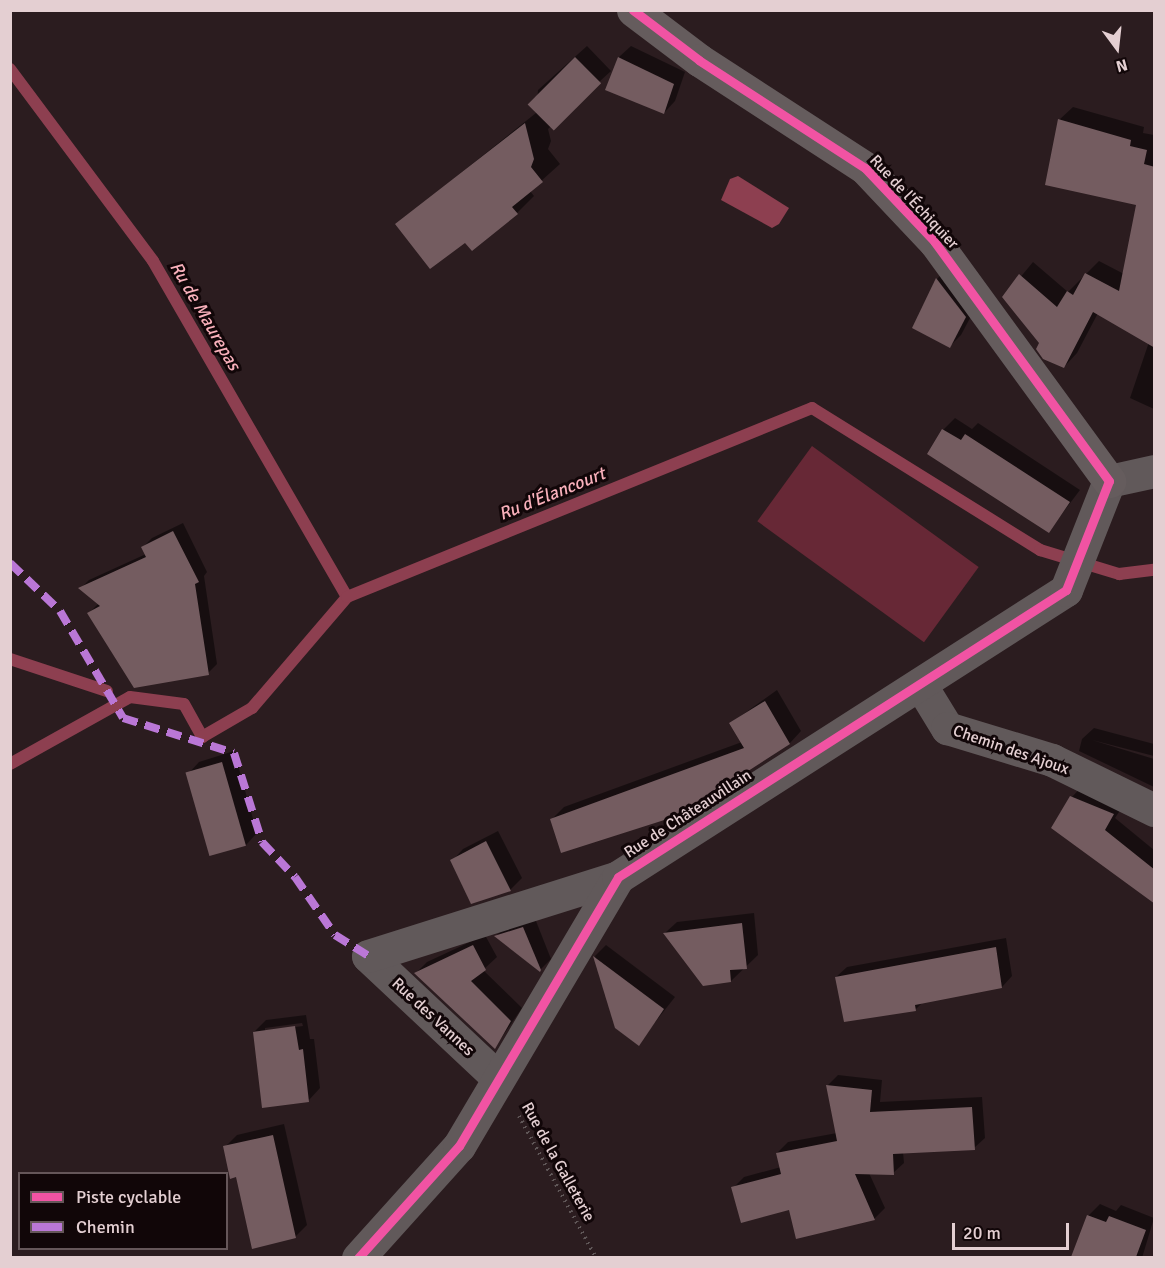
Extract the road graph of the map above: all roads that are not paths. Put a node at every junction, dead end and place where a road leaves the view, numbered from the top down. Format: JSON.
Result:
{"nodes":[{"id":1,"x":633,"y":10,"type":"edge"},
{"id":2,"x":1155,"y":471,"type":"edge"},
{"id":3,"x":1109,"y":481,"type":"junction"},
{"id":4,"x":920,"y":684,"type":"junction"},
{"id":5,"x":1155,"y":810,"type":"edge"},
{"id":6,"x":618,"y":877,"type":"junction"},
{"id":7,"x":498,"y":1078,"type":"junction"},
{"id":8,"x":357,"y":1257,"type":"edge"}],
"edges":[{"from":1,"to":3,"type":"street","name":"Rue de l'Échiquier"},
{"from":2,"to":3,"type":"street"},
{"from":3,"to":4,"type":"street","name":"Rue de Châteauvillain"},
{"from":4,"to":5,"type":"street","name":"Chemin des Ajoux"},
{"from":4,"to":6,"type":"street","name":"Rue de Châteauvillain"},
{"from":6,"to":7,"type":"street","name":"Rue de Châteauvillain"},
{"from":6,"to":7,"type":"street","name":"Rue des Vannes"},
{"from":7,"to":8,"type":"street","name":"Rue de Châteauvillain"}]}
